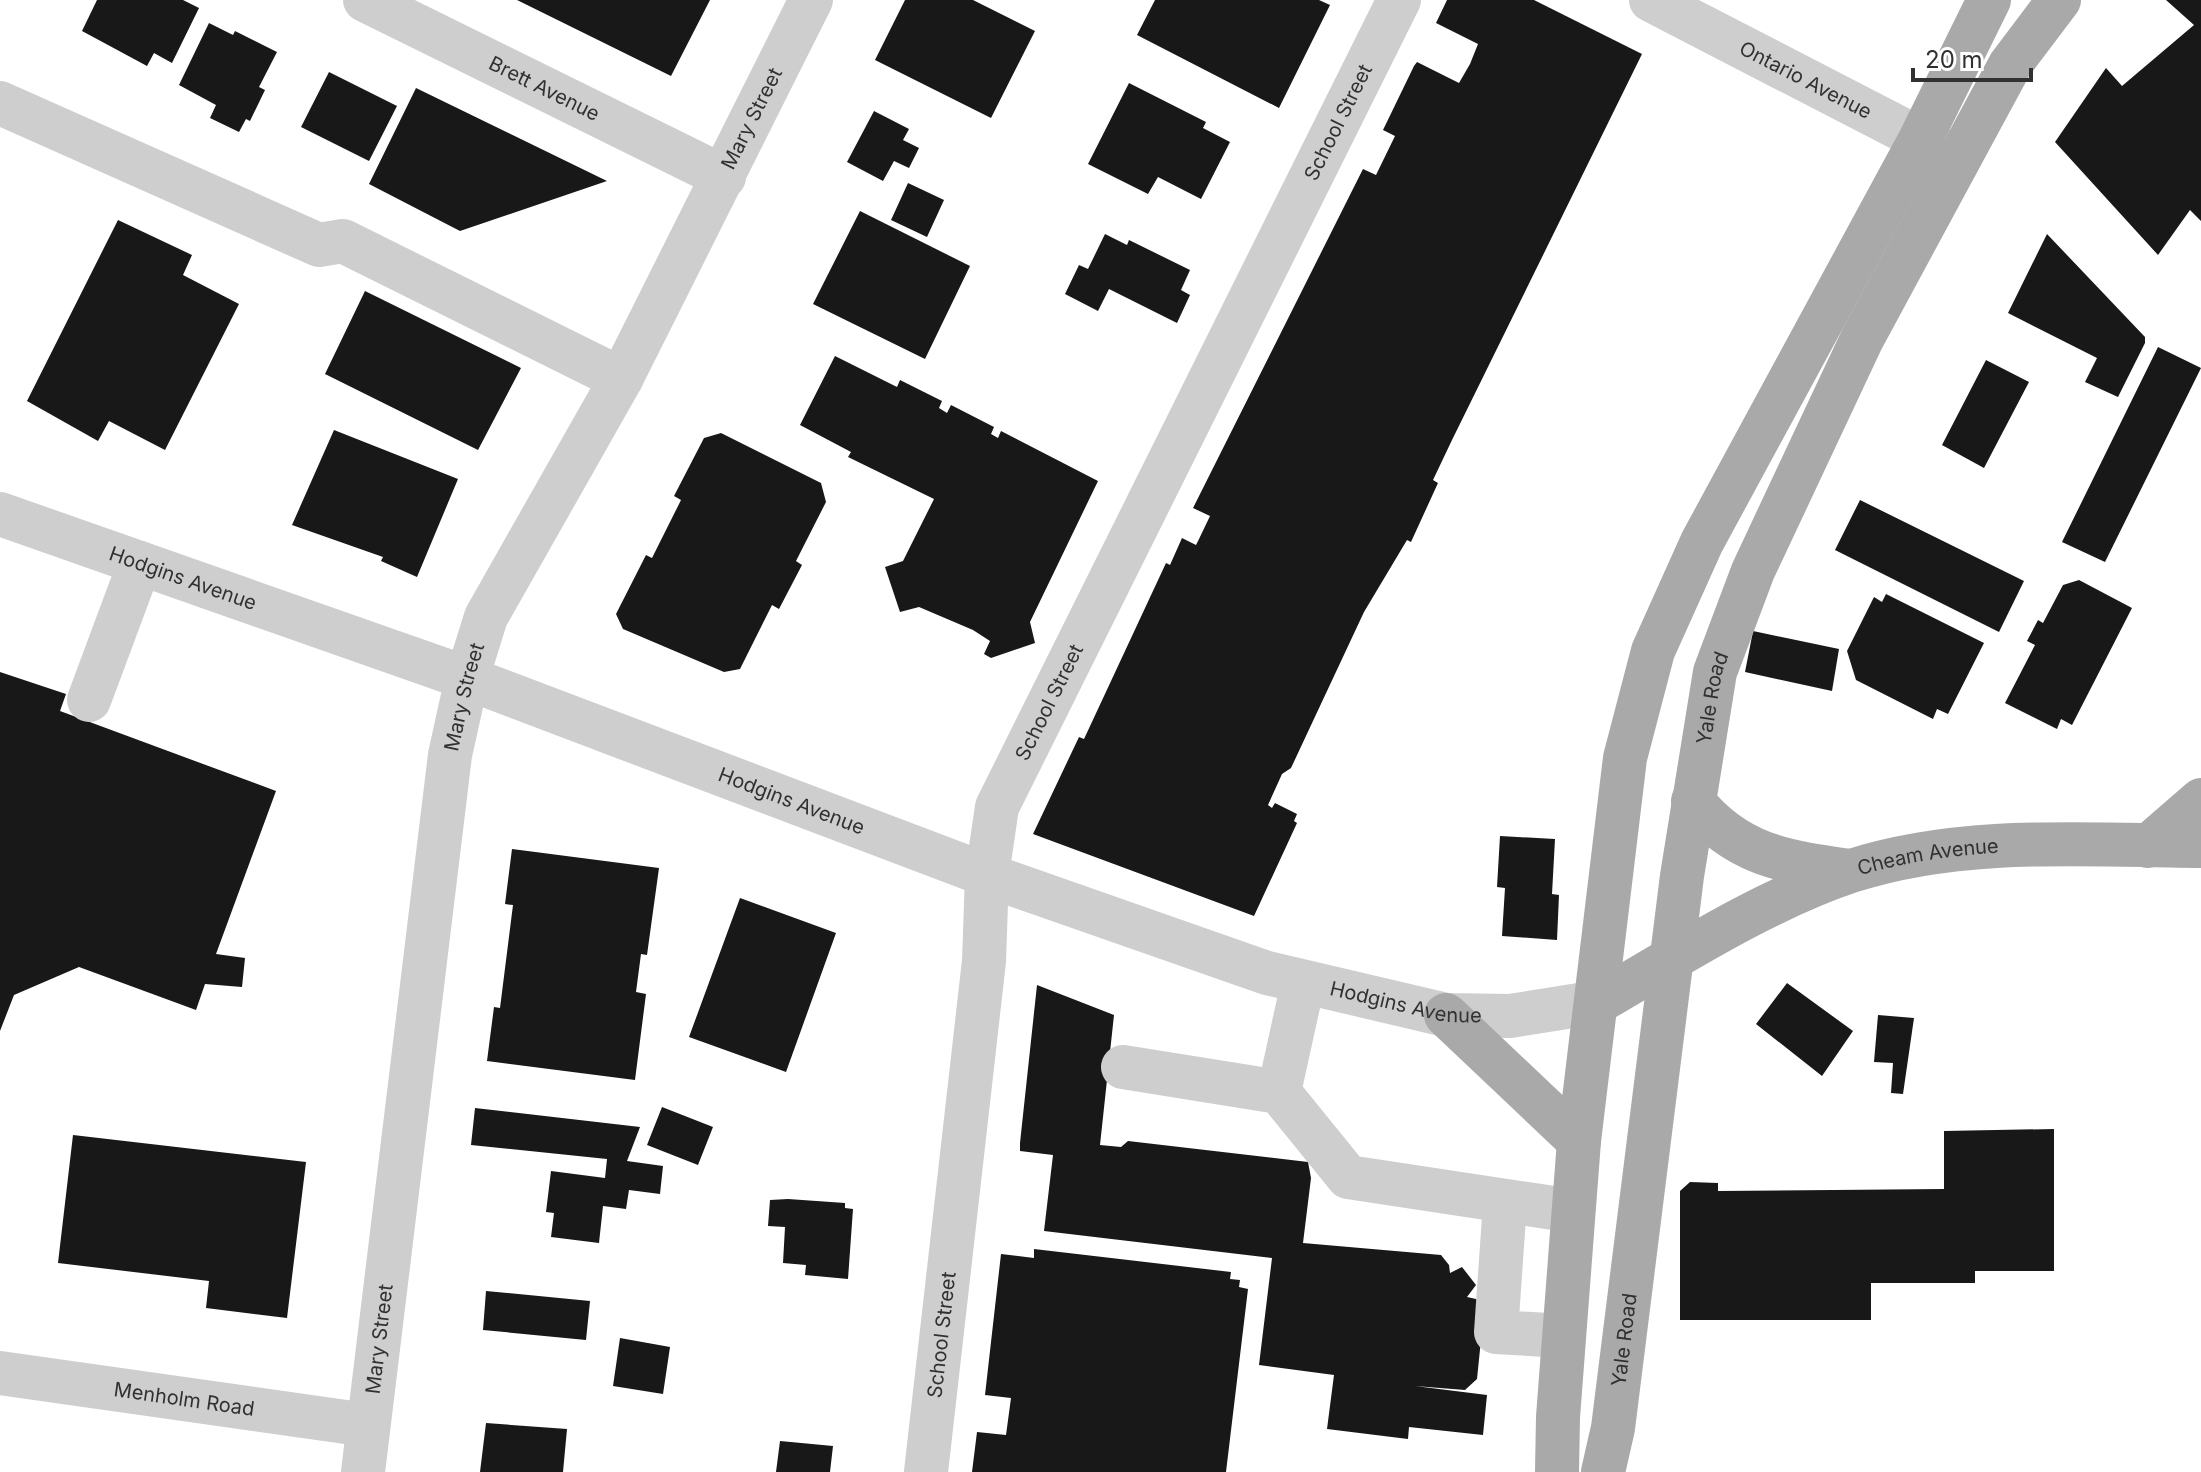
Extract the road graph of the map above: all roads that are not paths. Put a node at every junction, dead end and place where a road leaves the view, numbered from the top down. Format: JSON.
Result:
{"nodes":[{"id":1,"x":365,"y":0,"type":"edge"},
{"id":2,"x":811,"y":0,"type":"edge"},
{"id":3,"x":1399,"y":0,"type":"edge"},
{"id":4,"x":1651,"y":0,"type":"edge"},
{"id":5,"x":1989,"y":0,"type":"edge"},
{"id":6,"x":2040,"y":0,"type":"edge"},
{"id":7,"x":2059,"y":0,"type":"edge"},
{"id":8,"x":2010,"y":65,"type":"junction"},
{"id":9,"x":0,"y":103,"type":"edge"},
{"id":10,"x":1920,"y":140,"type":"junction"},
{"id":11,"x":1959,"y":159,"type":"junction"},
{"id":12,"x":724,"y":177,"type":"junction"},
{"id":13,"x":621,"y":379,"type":"junction"},
{"id":14,"x":0,"y":514,"type":"edge"},
{"id":15,"x":140,"y":563,"type":"junction"},
{"id":16,"x":467,"y":678,"type":"junction"},
{"id":17,"x":89,"y":700,"type":"dead end"},
{"id":18,"x":2201,"y":800,"type":"edge"},
{"id":19,"x":1693,"y":801,"type":"junction"},
{"id":20,"x":2148,"y":846,"type":"junction"},
{"id":21,"x":2201,"y":846,"type":"edge"},
{"id":22,"x":1850,"y":871,"type":"junction"},
{"id":23,"x":987,"y":875,"type":"junction"},
{"id":24,"x":1675,"y":957,"type":"junction"},
{"id":25,"x":1303,"y":983,"type":"junction"},
{"id":26,"x":1598,"y":1002,"type":"junction"},
{"id":27,"x":1446,"y":1015,"type":"junction"},
{"id":28,"x":1123,"y":1067,"type":"dead end"},
{"id":29,"x":1279,"y":1092,"type":"junction"},
{"id":30,"x":1579,"y":1141,"type":"junction"},
{"id":31,"x":1505,"y":1203,"type":"junction"},
{"id":32,"x":1573,"y":1211,"type":"junction"},
{"id":33,"x":1564,"y":1336,"type":"junction"},
{"id":34,"x":0,"y":1373,"type":"edge"},
{"id":35,"x":367,"y":1425,"type":"junction"},
{"id":36,"x":363,"y":1472,"type":"edge"},
{"id":37,"x":926,"y":1472,"type":"edge"},
{"id":38,"x":1557,"y":1472,"type":"edge"},
{"id":39,"x":1603,"y":1472,"type":"edge"}],
"edges":[{"from":1,"to":12,"type":"street","name":"Brett Avenue"},
{"from":2,"to":12,"type":"street","name":"Mary Street"},
{"from":3,"to":23,"type":"street","name":"School Street"},
{"from":4,"to":10,"type":"street","name":"Ontario Avenue"},
{"from":5,"to":10,"type":"main road"},
{"from":6,"to":8,"type":"street"},
{"from":7,"to":8,"type":"main road","name":"Yale Road"},
{"from":8,"to":11,"type":"main road","name":"Yale Road"},
{"from":9,"to":13,"type":"street"},
{"from":10,"to":11,"type":"street","name":"Ontario Avenue"},
{"from":10,"to":26,"type":"main road"},
{"from":11,"to":19,"type":"main road","name":"Yale Road"},
{"from":12,"to":13,"type":"street","name":"Mary Street"},
{"from":13,"to":16,"type":"street","name":"Mary Street"},
{"from":14,"to":15,"type":"street","name":"Hodgins Avenue"},
{"from":15,"to":16,"type":"street","name":"Hodgins Avenue"},
{"from":15,"to":17,"type":"street"},
{"from":16,"to":23,"type":"street","name":"Hodgins Avenue"},
{"from":16,"to":35,"type":"street","name":"Mary Street"},
{"from":18,"to":20,"type":"main road"},
{"from":19,"to":22,"type":"main road"},
{"from":19,"to":24,"type":"main road","name":"Yale Road"},
{"from":20,"to":21,"type":"main road","name":"Cheam Avenue"},
{"from":20,"to":22,"type":"main road","name":"Cheam Avenue"},
{"from":22,"to":24,"type":"main road","name":"Cheam Avenue"},
{"from":23,"to":25,"type":"street","name":"Hodgins Avenue"},
{"from":23,"to":37,"type":"street","name":"School Street"},
{"from":24,"to":26,"type":"main road","name":"Cheam Avenue"},
{"from":24,"to":39,"type":"main road","name":"Yale Road"},
{"from":25,"to":27,"type":"street","name":"Hodgins Avenue"},
{"from":25,"to":29,"type":"street"},
{"from":26,"to":27,"type":"street","name":"Hodgins Avenue"},
{"from":26,"to":30,"type":"main road"},
{"from":27,"to":30,"type":"main road"},
{"from":28,"to":29,"type":"street"},
{"from":29,"to":31,"type":"street"},
{"from":30,"to":32,"type":"main road"},
{"from":31,"to":32,"type":"street"},
{"from":31,"to":33,"type":"street"},
{"from":32,"to":33,"type":"main road"},
{"from":33,"to":38,"type":"main road"},
{"from":34,"to":35,"type":"street","name":"Menholm Road"},
{"from":35,"to":36,"type":"street","name":"Mary Street"}]}
